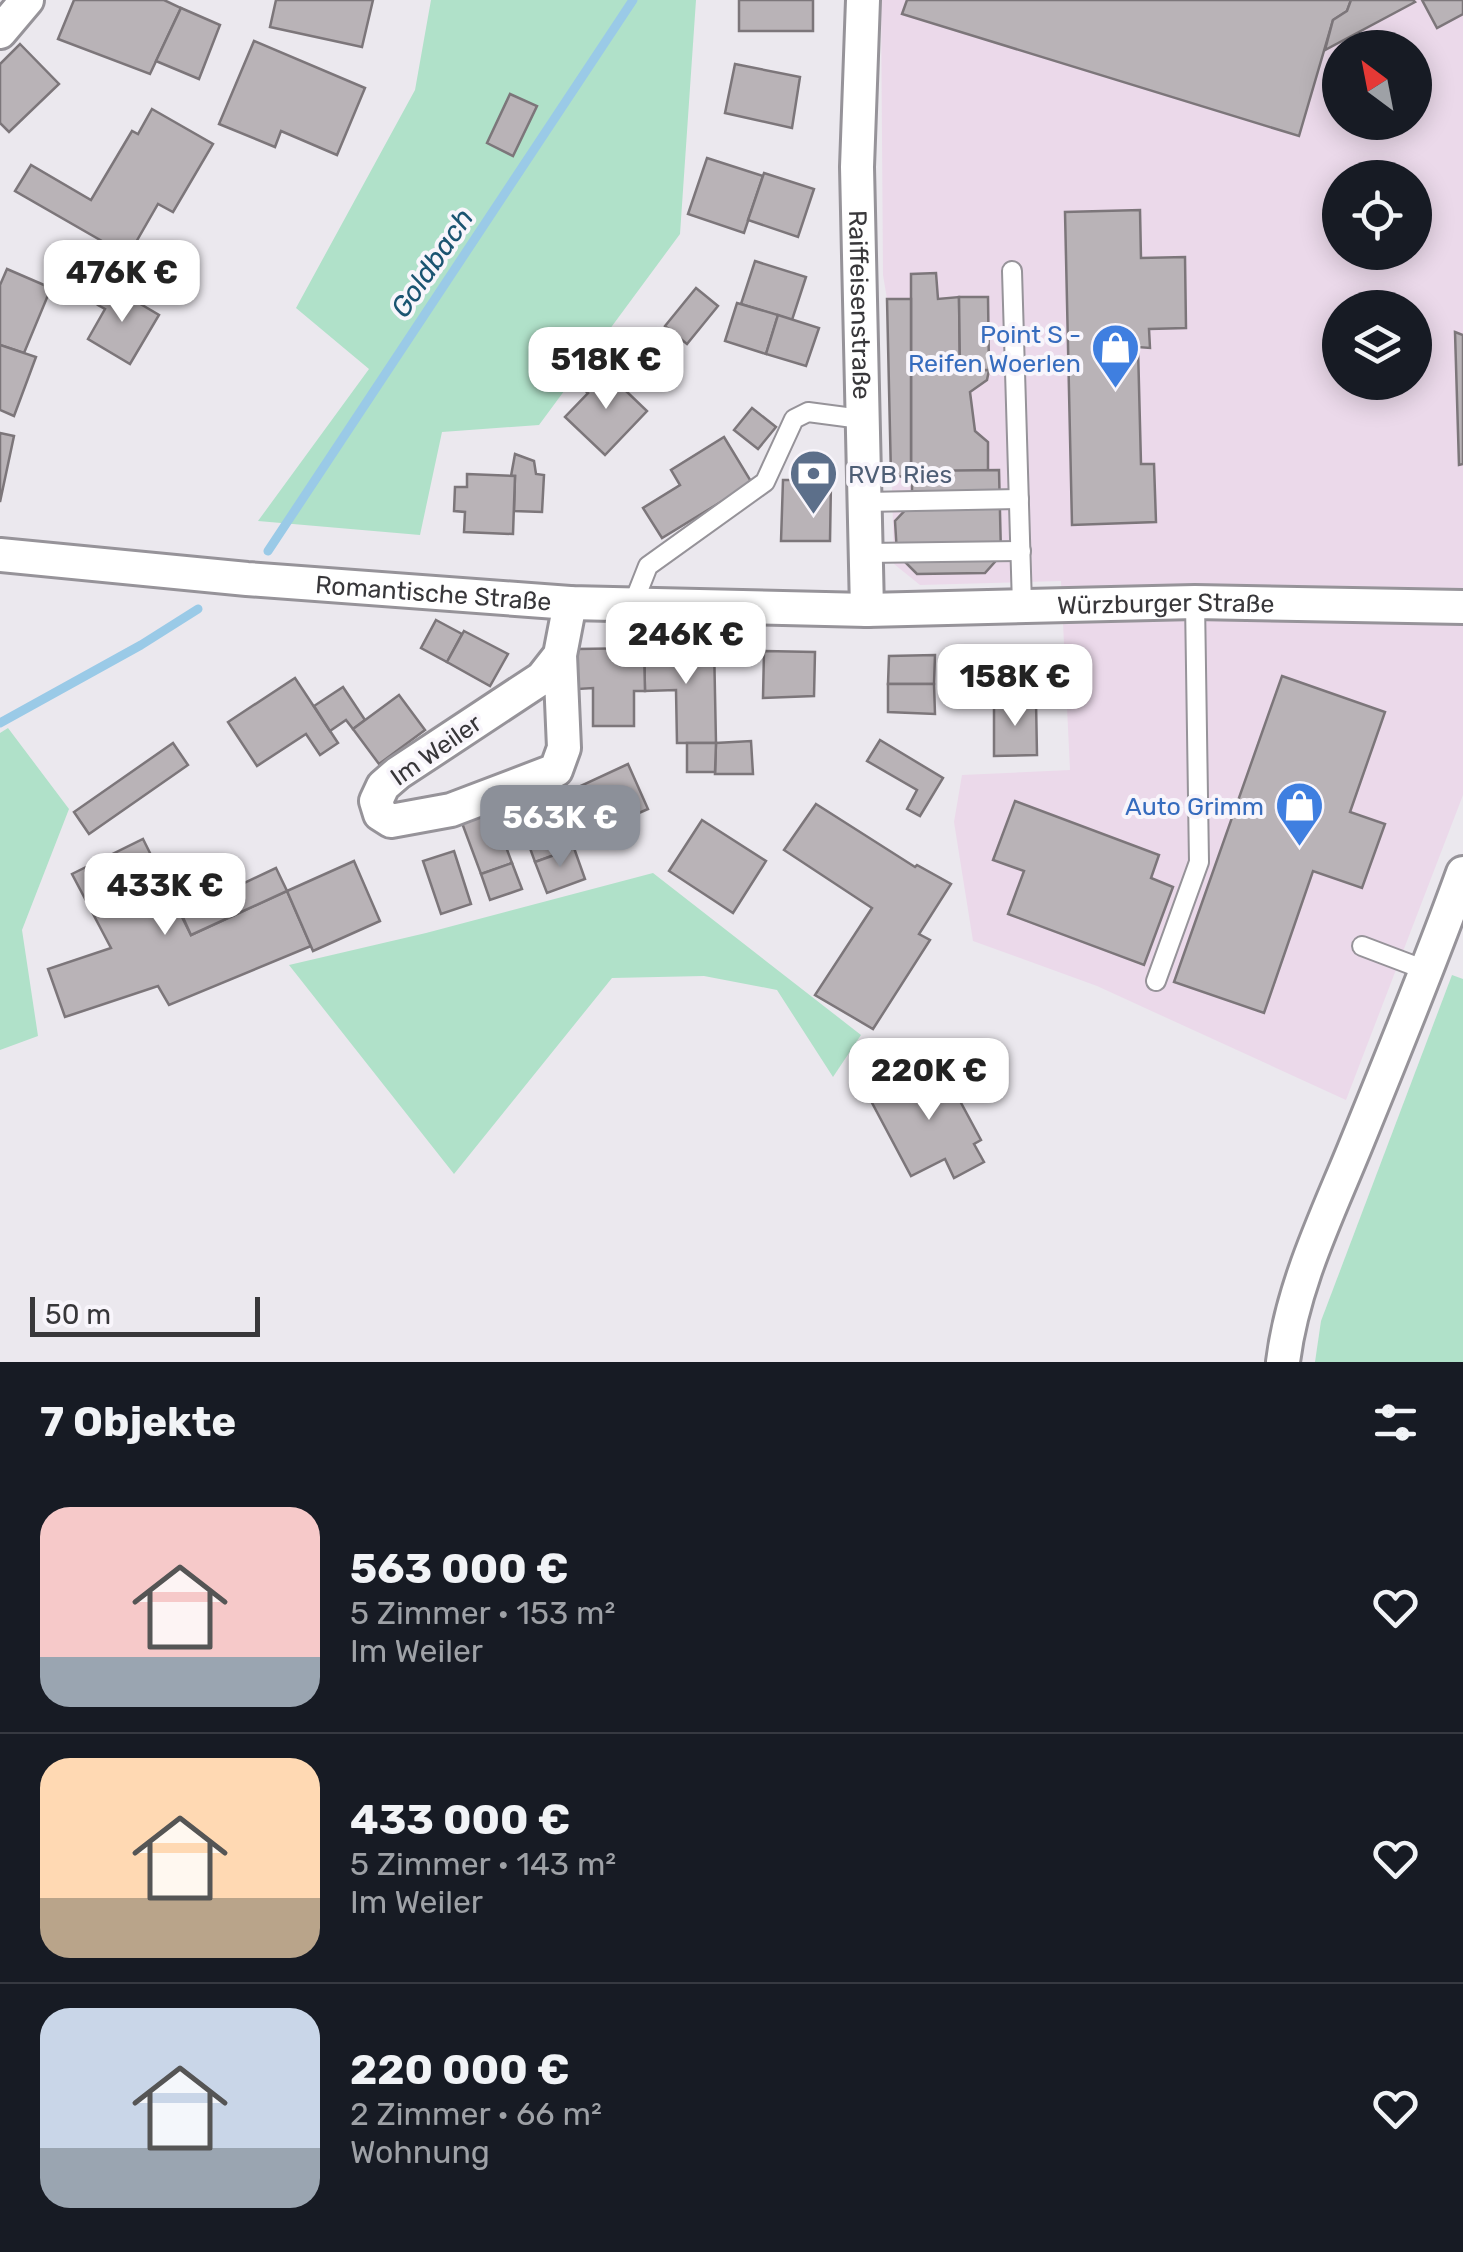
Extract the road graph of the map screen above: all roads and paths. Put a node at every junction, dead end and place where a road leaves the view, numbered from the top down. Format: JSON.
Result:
{"nodes":[{"id":1,"x":27,"y":0,"type":"edge"},
{"id":2,"x":863,"y":0,"type":"edge"},
{"id":3,"x":0,"y":32,"type":"edge"},
{"id":4,"x":1012,"y":271,"type":"dead end"},
{"id":5,"x":861,"y":419,"type":"junction"},
{"id":6,"x":1019,"y":499,"type":"junction"},
{"id":7,"x":864,"y":502,"type":"junction"},
{"id":8,"x":1021,"y":551,"type":"junction"},
{"id":9,"x":866,"y":553,"type":"junction"},
{"id":10,"x":0,"y":556,"type":"edge"},
{"id":11,"x":570,"y":602,"type":"junction"},
{"id":12,"x":1196,"y":602,"type":"junction"},
{"id":13,"x":634,"y":604,"type":"junction"},
{"id":14,"x":1022,"y":605,"type":"junction"},
{"id":15,"x":1463,"y":607,"type":"edge"},
{"id":16,"x":867,"y":610,"type":"junction"},
{"id":17,"x":560,"y":655,"type":"junction"},
{"id":18,"x":1463,"y":874,"type":"edge"},
{"id":19,"x":1362,"y":946,"type":"dead end"},
{"id":20,"x":1428,"y":971,"type":"junction"},
{"id":21,"x":1156,"y":981,"type":"dead end"},
{"id":22,"x":1283,"y":1362,"type":"edge"}],
"edges":[{"from":1,"to":3,"type":"street"},
{"from":2,"to":5,"type":"street","name":"Raiffeisenstraße"},
{"from":4,"to":6,"type":"lane"},
{"from":5,"to":7,"type":"street","name":"Raiffeisenstraße"},
{"from":5,"to":13,"type":"lane"},
{"from":6,"to":7,"type":"lane"},
{"from":6,"to":8,"type":"lane"},
{"from":7,"to":9,"type":"street","name":"Raiffeisenstraße"},
{"from":8,"to":9,"type":"lane"},
{"from":8,"to":14,"type":"lane"},
{"from":9,"to":16,"type":"street","name":"Raiffeisenstraße"},
{"from":10,"to":11,"type":"street","name":"Romantische Straße"},
{"from":11,"to":13,"type":"street","name":"Romantische Straße"},
{"from":11,"to":17,"type":"street","name":"Im Weiler"},
{"from":12,"to":14,"type":"street","name":"Würzburger Straße"},
{"from":12,"to":15,"type":"street","name":"Würzburger Straße"},
{"from":12,"to":21,"type":"lane"},
{"from":13,"to":16,"type":"street","name":"Romantische Straße"},
{"from":14,"to":16,"type":"street","name":"Würzburger Straße"},
{"from":17,"to":17,"type":"street","name":"Im Weiler"},
{"from":18,"to":20,"type":"street"},
{"from":19,"to":20,"type":"lane"},
{"from":20,"to":22,"type":"street"}]}
